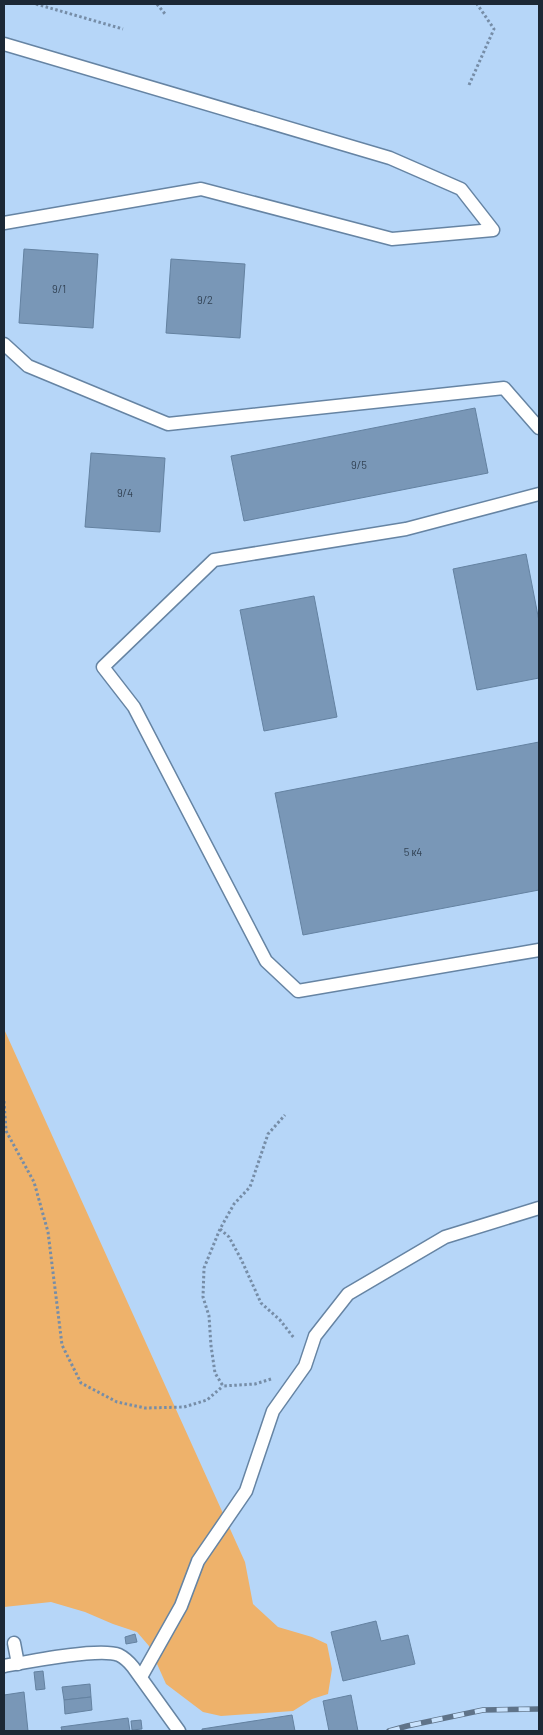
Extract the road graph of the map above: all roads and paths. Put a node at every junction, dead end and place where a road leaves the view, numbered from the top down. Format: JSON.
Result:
{"nodes":[{"id":1,"x":36,"y":4,"type":"edge"},
{"id":2,"x":157,"y":4,"type":"edge"},
{"id":3,"x":477,"y":4,"type":"edge"},
{"id":4,"x":165,"y":14,"type":"dead end"},
{"id":5,"x":123,"y":29,"type":"dead end"},
{"id":6,"x":4,"y":44,"type":"edge"},
{"id":7,"x":469,"y":85,"type":"dead end"},
{"id":8,"x":4,"y":224,"type":"edge"},
{"id":9,"x":4,"y":344,"type":"edge"},
{"id":10,"x":539,"y":428,"type":"edge"},
{"id":11,"x":539,"y":494,"type":"edge"},
{"id":12,"x":539,"y":950,"type":"edge"},
{"id":13,"x":4,"y":1101,"type":"edge"},
{"id":14,"x":285,"y":1115,"type":"dead end"},
{"id":15,"x":539,"y":1208,"type":"edge"},
{"id":16,"x":220,"y":1229,"type":"junction"},
{"id":17,"x":305,"y":1366,"type":"junction"},
{"id":18,"x":223,"y":1386,"type":"junction"},
{"id":19,"x":14,"y":1643,"type":"dead end"},
{"id":20,"x":18,"y":1664,"type":"junction"},
{"id":21,"x":4,"y":1666,"type":"edge"},
{"id":22,"x":141,"y":1678,"type":"junction"},
{"id":23,"x":180,"y":1731,"type":"edge"}],
"edges":[{"from":1,"to":5,"type":"path"},
{"from":2,"to":4,"type":"path"},
{"from":3,"to":7,"type":"path"},
{"from":6,"to":8,"type":"lane"},
{"from":9,"to":10,"type":"lane"},
{"from":11,"to":12,"type":"lane"},
{"from":13,"to":18,"type":"path"},
{"from":14,"to":16,"type":"path"},
{"from":15,"to":17,"type":"lane"},
{"from":16,"to":17,"type":"path"},
{"from":16,"to":18,"type":"path"},
{"from":17,"to":18,"type":"path"},
{"from":17,"to":22,"type":"lane"},
{"from":19,"to":20,"type":"lane"},
{"from":20,"to":21,"type":"lane"},
{"from":20,"to":22,"type":"lane"},
{"from":22,"to":23,"type":"lane"}]}
